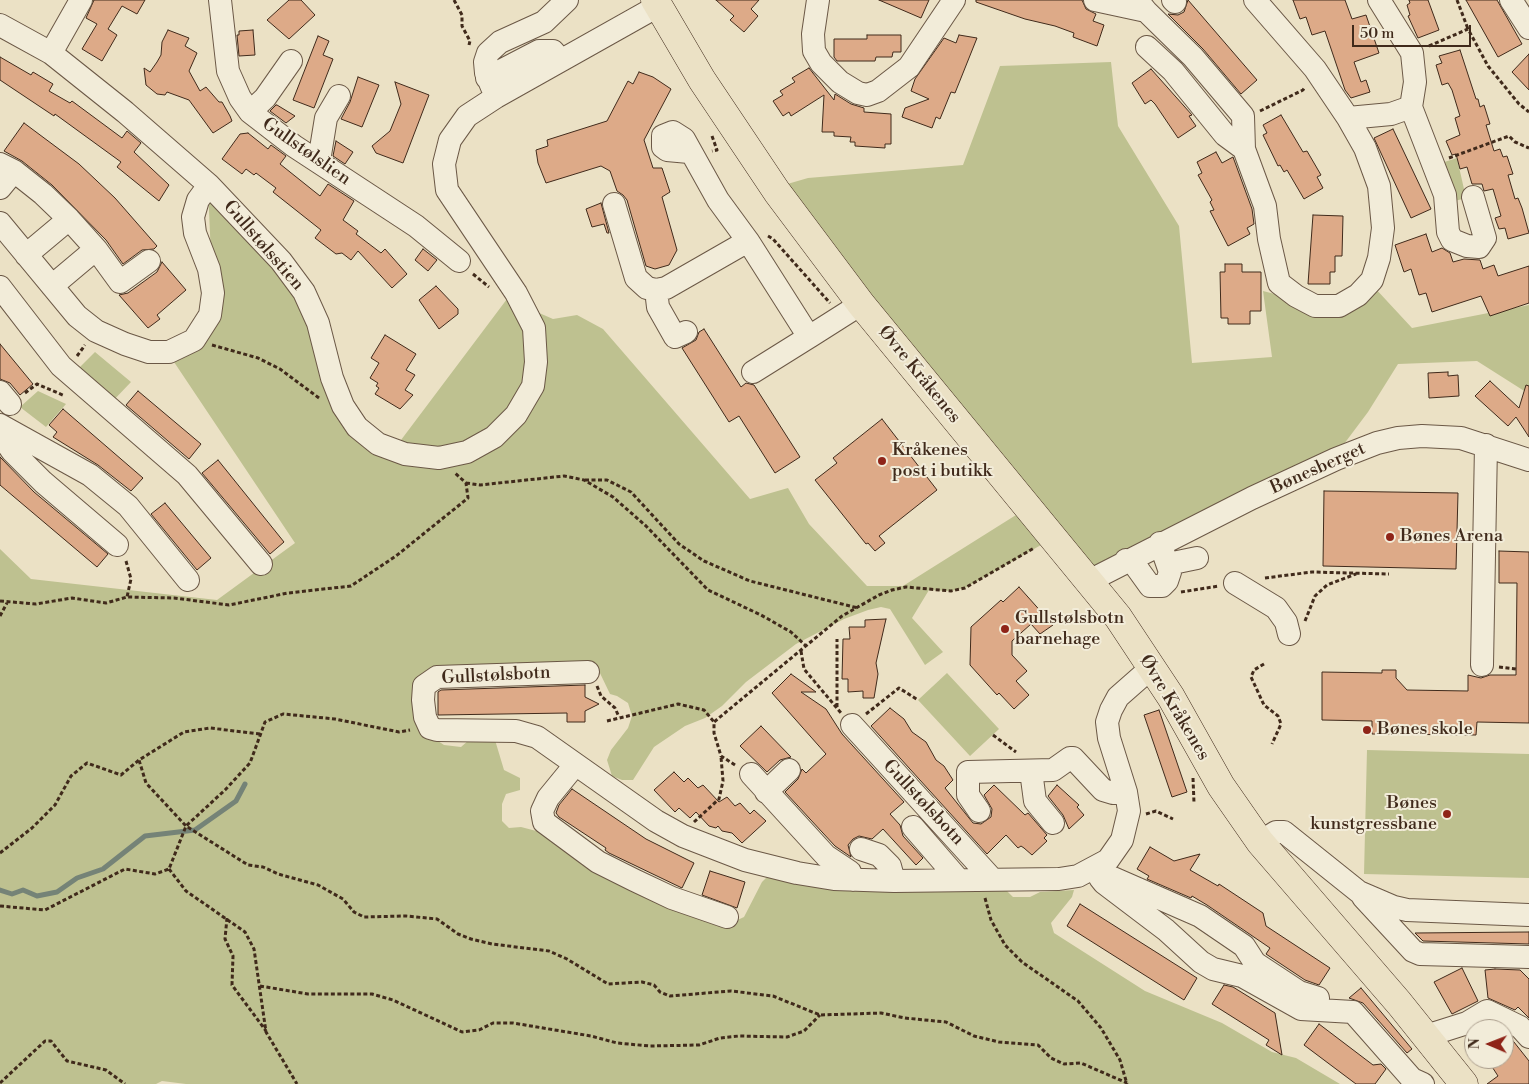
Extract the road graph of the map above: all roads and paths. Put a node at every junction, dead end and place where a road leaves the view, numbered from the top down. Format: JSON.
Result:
{"nodes":[{"id":1,"x":81,"y":0,"type":"edge"},
{"id":2,"x":220,"y":0,"type":"edge"},
{"id":3,"x":454,"y":0,"type":"edge"},
{"id":4,"x":567,"y":0,"type":"edge"},
{"id":5,"x":818,"y":0,"type":"edge"},
{"id":6,"x":954,"y":0,"type":"edge"},
{"id":7,"x":1095,"y":0,"type":"edge"},
{"id":8,"x":1254,"y":0,"type":"edge"},
{"id":9,"x":1379,"y":0,"type":"edge"},
{"id":10,"x":1457,"y":0,"type":"edge"},
{"id":11,"x":657,"y":3,"type":"edge"},
{"id":12,"x":1141,"y":5,"type":"edge"},
{"id":13,"x":0,"y":25,"type":"edge"},
{"id":14,"x":1468,"y":29,"type":"junction"},
{"id":15,"x":1147,"y":47,"type":"dead end"},
{"id":16,"x":469,"y":48,"type":"dead end"},
{"id":17,"x":51,"y":52,"type":"junction"},
{"id":18,"x":1412,"y":53,"type":"junction"},
{"id":19,"x":291,"y":61,"type":"dead end"},
{"id":20,"x":1315,"y":70,"type":"junction"},
{"id":21,"x":492,"y":87,"type":"junction"},
{"id":22,"x":339,"y":96,"type":"dead end"},
{"id":23,"x":1411,"y":108,"type":"junction"},
{"id":24,"x":250,"y":112,"type":"junction"},
{"id":25,"x":1529,"y":112,"type":"edge"},
{"id":26,"x":1243,"y":116,"type":"junction"},
{"id":27,"x":1348,"y":118,"type":"junction"},
{"id":28,"x":1529,"y":148,"type":"edge"},
{"id":29,"x":1244,"y":149,"type":"junction"},
{"id":30,"x":689,"y":152,"type":"dead end"},
{"id":31,"x":319,"y":161,"type":"junction"},
{"id":32,"x":1433,"y":164,"type":"junction"},
{"id":33,"x":7,"y":167,"type":"edge"},
{"id":34,"x":210,"y":185,"type":"junction"},
{"id":35,"x":0,"y":188,"type":"edge"},
{"id":36,"x":1473,"y":197,"type":"dead end"},
{"id":37,"x":614,"y":204,"type":"dead end"},
{"id":38,"x":69,"y":219,"type":"junction"},
{"id":39,"x":2,"y":228,"type":"edge"},
{"id":40,"x":757,"y":238,"type":"junction"},
{"id":41,"x":96,"y":249,"type":"junction"},
{"id":42,"x":26,"y":256,"type":"junction"},
{"id":43,"x":458,"y":260,"type":"joint"},
{"id":44,"x":149,"y":261,"type":"dead end"},
{"id":45,"x":52,"y":286,"type":"junction"},
{"id":46,"x":0,"y":287,"type":"edge"},
{"id":47,"x":494,"y":289,"type":"dead end"},
{"id":48,"x":656,"y":290,"type":"junction"},
{"id":49,"x":851,"y":310,"type":"junction"},
{"id":50,"x":686,"y":332,"type":"dead end"},
{"id":51,"x":809,"y":337,"type":"junction"},
{"id":52,"x":194,"y":340,"type":"junction"},
{"id":53,"x":753,"y":372,"type":"dead end"},
{"id":54,"x":67,"y":397,"type":"dead end"},
{"id":55,"x":5,"y":398,"type":"edge"},
{"id":56,"x":343,"y":406,"type":"junction"},
{"id":57,"x":0,"y":425,"type":"edge"},
{"id":58,"x":0,"y":434,"type":"edge"},
{"id":59,"x":1486,"y":445,"type":"junction"},
{"id":60,"x":1529,"y":460,"type":"edge"},
{"id":61,"x":584,"y":480,"type":"junction"},
{"id":62,"x":466,"y":483,"type":"dead end"},
{"id":63,"x":1160,"y":543,"type":"junction"},
{"id":64,"x":117,"y":545,"type":"joint"},
{"id":65,"x":1041,"y":545,"type":"dead end"},
{"id":66,"x":1197,"y":558,"type":"dead end"},
{"id":67,"x":1126,"y":560,"type":"junction"},
{"id":68,"x":260,"y":564,"type":"dead end"},
{"id":69,"x":1358,"y":573,"type":"dead end"},
{"id":70,"x":1172,"y":578,"type":"junction"},
{"id":71,"x":188,"y":580,"type":"dead end"},
{"id":72,"x":1089,"y":581,"type":"junction"},
{"id":73,"x":1235,"y":583,"type":"dead end"},
{"id":74,"x":127,"y":597,"type":"dead end"},
{"id":75,"x":7,"y":603,"type":"dead end"},
{"id":76,"x":858,"y":608,"type":"junction"},
{"id":77,"x":0,"y":616,"type":"edge"},
{"id":78,"x":1297,"y":628,"type":"joint"},
{"id":79,"x":837,"y":639,"type":"dead end"},
{"id":80,"x":806,"y":646,"type":"junction"},
{"id":81,"x":801,"y":651,"type":"junction"},
{"id":82,"x":1264,"y":664,"type":"dead end"},
{"id":83,"x":1482,"y":665,"type":"dead end"},
{"id":84,"x":1151,"y":668,"type":"junction"},
{"id":85,"x":593,"y":680,"type":"joint"},
{"id":86,"x":918,"y":700,"type":"dead end"},
{"id":87,"x":837,"y":707,"type":"junction"},
{"id":88,"x":619,"y":717,"type":"junction"},
{"id":89,"x":607,"y":721,"type":"dead end"},
{"id":90,"x":714,"y":722,"type":"junction"},
{"id":91,"x":852,"y":725,"type":"junction"},
{"id":92,"x":430,"y":728,"type":"junction"},
{"id":93,"x":260,"y":734,"type":"junction"},
{"id":94,"x":1272,"y":744,"type":"dead end"},
{"id":95,"x":722,"y":756,"type":"junction"},
{"id":96,"x":139,"y":760,"type":"junction"},
{"id":97,"x":575,"y":765,"type":"junction"},
{"id":98,"x":789,"y":770,"type":"dead end"},
{"id":99,"x":1031,"y":771,"type":"junction"},
{"id":100,"x":1194,"y":773,"type":"dead end"},
{"id":101,"x":751,"y":774,"type":"joint"},
{"id":102,"x":766,"y":792,"type":"junction"},
{"id":103,"x":1126,"y":792,"type":"junction"},
{"id":104,"x":1194,"y":802,"type":"dead end"},
{"id":105,"x":979,"y":811,"type":"dead end"},
{"id":106,"x":1054,"y":823,"type":"dead end"},
{"id":107,"x":186,"y":826,"type":"junction"},
{"id":108,"x":688,"y":827,"type":"dead end"},
{"id":109,"x":913,"y":827,"type":"dead end"},
{"id":110,"x":1260,"y":842,"type":"junction"},
{"id":111,"x":861,"y":849,"type":"dead end"},
{"id":112,"x":0,"y":853,"type":"edge"},
{"id":113,"x":1098,"y":867,"type":"junction"},
{"id":114,"x":169,"y":869,"type":"junction"},
{"id":115,"x":958,"y":879,"type":"junction"},
{"id":116,"x":853,"y":880,"type":"junction"},
{"id":117,"x":989,"y":880,"type":"junction"},
{"id":118,"x":894,"y":881,"type":"junction"},
{"id":119,"x":1359,"y":892,"type":"junction"},
{"id":120,"x":0,"y":906,"type":"edge"},
{"id":121,"x":1529,"y":915,"type":"edge"},
{"id":122,"x":727,"y":917,"type":"dead end"},
{"id":123,"x":227,"y":918,"type":"junction"},
{"id":124,"x":1529,"y":957,"type":"edge"},
{"id":125,"x":260,"y":986,"type":"junction"},
{"id":126,"x":1353,"y":1012,"type":"junction"},
{"id":127,"x":820,"y":1015,"type":"junction"},
{"id":128,"x":266,"y":1032,"type":"junction"},
{"id":129,"x":1426,"y":1036,"type":"junction"},
{"id":130,"x":1529,"y":1037,"type":"edge"},
{"id":131,"x":1460,"y":1082,"type":"edge"},
{"id":132,"x":0,"y":1083,"type":"edge"},
{"id":133,"x":1127,"y":1083,"type":"edge"},
{"id":134,"x":125,"y":1084,"type":"edge"},
{"id":135,"x":297,"y":1084,"type":"edge"},
{"id":136,"x":1423,"y":1084,"type":"edge"}],
"edges":[{"from":1,"to":17,"type":"street"},
{"from":2,"to":24,"type":"street","name":"Gullstølslien"},
{"from":3,"to":16,"type":"path"},
{"from":4,"to":21,"type":"street"},
{"from":5,"to":6,"type":"street"},
{"from":7,"to":12,"type":"street"},
{"from":8,"to":20,"type":"street"},
{"from":9,"to":18,"type":"street"},
{"from":10,"to":14,"type":"path"},
{"from":11,"to":21,"type":"street","name":"Gullstølsstien"},
{"from":11,"to":49,"type":"main road","name":"Øvre Kråkenes"},
{"from":12,"to":26,"type":"street"},
{"from":13,"to":17,"type":"street"},
{"from":14,"to":18,"type":"path"},
{"from":14,"to":25,"type":"path"},
{"from":15,"to":29,"type":"street"},
{"from":17,"to":34,"type":"street"},
{"from":18,"to":23,"type":"street"},
{"from":19,"to":24,"type":"street"},
{"from":20,"to":26,"type":"path"},
{"from":20,"to":27,"type":"street"},
{"from":21,"to":56,"type":"street","name":"Gullstølsstien"},
{"from":22,"to":31,"type":"street"},
{"from":23,"to":27,"type":"street"},
{"from":23,"to":32,"type":"street"},
{"from":24,"to":31,"type":"street","name":"Gullstølslien"},
{"from":26,"to":29,"type":"street"},
{"from":27,"to":29,"type":"street"},
{"from":28,"to":32,"type":"path"},
{"from":30,"to":40,"type":"street"},
{"from":31,"to":43,"type":"street","name":"Gullstølslien"},
{"from":32,"to":36,"type":"street"},
{"from":33,"to":35,"type":"street"},
{"from":33,"to":38,"type":"street"},
{"from":34,"to":52,"type":"street","name":"Gullstølsstien"},
{"from":34,"to":56,"type":"street","name":"Gullstølsstien"},
{"from":37,"to":48,"type":"street"},
{"from":38,"to":41,"type":"street"},
{"from":38,"to":42,"type":"street"},
{"from":39,"to":42,"type":"street"},
{"from":40,"to":48,"type":"street"},
{"from":40,"to":49,"type":"path"},
{"from":40,"to":51,"type":"street"},
{"from":41,"to":44,"type":"street"},
{"from":41,"to":45,"type":"street"},
{"from":42,"to":45,"type":"street"},
{"from":43,"to":47,"type":"path"},
{"from":45,"to":52,"type":"street"},
{"from":46,"to":68,"type":"street"},
{"from":48,"to":50,"type":"street"},
{"from":49,"to":51,"type":"street"},
{"from":49,"to":72,"type":"main road","name":"Øvre Kråkenes"},
{"from":51,"to":53,"type":"street"},
{"from":52,"to":56,"type":"path"},
{"from":54,"to":55,"type":"path"},
{"from":57,"to":71,"type":"street"},
{"from":58,"to":64,"type":"street"},
{"from":59,"to":60,"type":"street","name":"Bønesberget"},
{"from":59,"to":63,"type":"street","name":"Bønesberget"},
{"from":59,"to":83,"type":"street"},
{"from":61,"to":62,"type":"path"},
{"from":61,"to":76,"type":"path"},
{"from":61,"to":80,"type":"path"},
{"from":63,"to":67,"type":"street","name":"Bønesberget"},
{"from":63,"to":70,"type":"street"},
{"from":64,"to":74,"type":"path"},
{"from":65,"to":76,"type":"path"},
{"from":66,"to":70,"type":"street"},
{"from":67,"to":70,"type":"street"},
{"from":67,"to":72,"type":"street","name":"Bønesberget"},
{"from":69,"to":78,"type":"path"},
{"from":72,"to":84,"type":"main road","name":"Øvre Kråkenes"},
{"from":73,"to":78,"type":"street"},
{"from":75,"to":77,"type":"path"},
{"from":76,"to":80,"type":"path"},
{"from":79,"to":87,"type":"path"},
{"from":80,"to":81,"type":"path"},
{"from":81,"to":87,"type":"path"},
{"from":81,"to":90,"type":"path"},
{"from":82,"to":94,"type":"path"},
{"from":84,"to":103,"type":"street"},
{"from":84,"to":110,"type":"main road","name":"Øvre Kråkenes"},
{"from":85,"to":88,"type":"path"},
{"from":85,"to":92,"type":"street","name":"Gullstølsbotn"},
{"from":86,"to":91,"type":"path"},
{"from":87,"to":91,"type":"path"},
{"from":88,"to":89,"type":"path"},
{"from":88,"to":90,"type":"path"},
{"from":90,"to":95,"type":"path"},
{"from":91,"to":117,"type":"street","name":"Gullstølsbotn"},
{"from":92,"to":93,"type":"path"},
{"from":92,"to":97,"type":"street"},
{"from":93,"to":96,"type":"path"},
{"from":93,"to":107,"type":"path"},
{"from":95,"to":101,"type":"path"},
{"from":95,"to":108,"type":"path"},
{"from":96,"to":107,"type":"path"},
{"from":96,"to":112,"type":"path"},
{"from":97,"to":116,"type":"street"},
{"from":97,"to":122,"type":"street"},
{"from":98,"to":102,"type":"street"},
{"from":99,"to":103,"type":"street","name":"Gullstølsbotn"},
{"from":99,"to":105,"type":"street","name":"Gullstølsbotn"},
{"from":99,"to":106,"type":"street"},
{"from":100,"to":104,"type":"path"},
{"from":101,"to":102,"type":"street"},
{"from":102,"to":116,"type":"street"},
{"from":103,"to":113,"type":"street"},
{"from":107,"to":114,"type":"path"},
{"from":107,"to":127,"type":"path"},
{"from":109,"to":115,"type":"street"},
{"from":110,"to":119,"type":"street"},
{"from":110,"to":129,"type":"main road","name":"Øvre Kråkenes"},
{"from":111,"to":118,"type":"street"},
{"from":113,"to":117,"type":"street"},
{"from":113,"to":126,"type":"street"},
{"from":113,"to":126,"type":"street"},
{"from":114,"to":120,"type":"path"},
{"from":114,"to":123,"type":"path"},
{"from":115,"to":117,"type":"street"},
{"from":115,"to":118,"type":"street"},
{"from":116,"to":118,"type":"street"},
{"from":117,"to":133,"type":"path"},
{"from":119,"to":121,"type":"street"},
{"from":119,"to":124,"type":"street"},
{"from":123,"to":125,"type":"path"},
{"from":123,"to":128,"type":"path"},
{"from":125,"to":127,"type":"path"},
{"from":125,"to":128,"type":"path"},
{"from":126,"to":136,"type":"street"},
{"from":127,"to":133,"type":"path"},
{"from":128,"to":135,"type":"path"},
{"from":129,"to":130,"type":"street"},
{"from":129,"to":131,"type":"main road","name":"Øvre Kråkenes"},
{"from":132,"to":134,"type":"path"}]}
